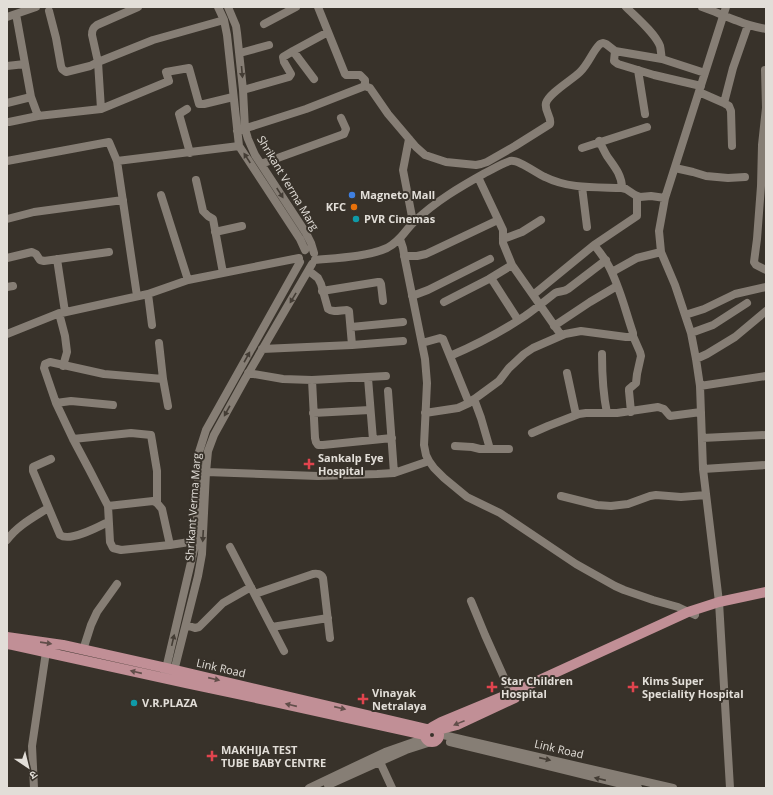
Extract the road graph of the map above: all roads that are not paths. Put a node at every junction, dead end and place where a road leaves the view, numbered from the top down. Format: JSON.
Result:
{"nodes":[{"id":1,"x":36,"y":7,"type":"edge"},
{"id":2,"x":138,"y":7,"type":"edge"},
{"id":3,"x":218,"y":7,"type":"edge"},
{"id":4,"x":228,"y":7,"type":"edge"},
{"id":5,"x":296,"y":7,"type":"edge"},
{"id":6,"x":318,"y":7,"type":"edge"},
{"id":7,"x":626,"y":7,"type":"edge"},
{"id":8,"x":702,"y":7,"type":"edge"},
{"id":9,"x":49,"y":11,"type":"dead end"},
{"id":10,"x":725,"y":11,"type":"edge"},
{"id":11,"x":16,"y":14,"type":"junction"},
{"id":12,"x":7,"y":17,"type":"edge"},
{"id":13,"x":224,"y":20,"type":"junction"},
{"id":14,"x":264,"y":24,"type":"dead end"},
{"id":15,"x":748,"y":25,"type":"junction"},
{"id":16,"x":766,"y":29,"type":"edge"},
{"id":17,"x":328,"y":32,"type":"junction"},
{"id":18,"x":269,"y":45,"type":"dead end"},
{"id":19,"x":615,"y":50,"type":"junction"},
{"id":20,"x":293,"y":51,"type":"junction"},
{"id":21,"x":240,"y":53,"type":"junction"},
{"id":22,"x":662,"y":59,"type":"junction"},
{"id":23,"x":98,"y":62,"type":"junction"},
{"id":24,"x":25,"y":64,"type":"junction"},
{"id":25,"x":7,"y":66,"type":"edge"},
{"id":26,"x":638,"y":70,"type":"junction"},
{"id":27,"x":765,"y":70,"type":"edge"},
{"id":28,"x":705,"y":73,"type":"junction"},
{"id":29,"x":314,"y":80,"type":"dead end"},
{"id":30,"x":365,"y":86,"type":"junction"},
{"id":31,"x":700,"y":89,"type":"junction"},
{"id":32,"x":244,"y":90,"type":"junction"},
{"id":33,"x":31,"y":97,"type":"junction"},
{"id":34,"x":233,"y":97,"type":"junction"},
{"id":35,"x":7,"y":103,"type":"edge"},
{"id":36,"x":724,"y":103,"type":"junction"},
{"id":37,"x":101,"y":109,"type":"junction"},
{"id":38,"x":187,"y":109,"type":"dead end"},
{"id":39,"x":645,"y":114,"type":"dead end"},
{"id":40,"x":38,"y":116,"type":"junction"},
{"id":41,"x":341,"y":118,"type":"dead end"},
{"id":42,"x":9,"y":122,"type":"dead end"},
{"id":43,"x":647,"y":127,"type":"dead end"},
{"id":44,"x":241,"y":130,"type":"junction"},
{"id":45,"x":409,"y":139,"type":"junction"},
{"id":46,"x":600,"y":141,"type":"junction"},
{"id":47,"x":239,"y":146,"type":"junction"},
{"id":48,"x":732,"y":146,"type":"dead end"},
{"id":49,"x":582,"y":148,"type":"dead end"},
{"id":50,"x":190,"y":153,"type":"junction"},
{"id":51,"x":7,"y":161,"type":"edge"},
{"id":52,"x":117,"y":162,"type":"junction"},
{"id":53,"x":261,"y":164,"type":"junction"},
{"id":54,"x":675,"y":168,"type":"junction"},
{"id":55,"x":478,"y":177,"type":"junction"},
{"id":56,"x":745,"y":177,"type":"dead end"},
{"id":57,"x":196,"y":180,"type":"dead end"},
{"id":58,"x":764,"y":186,"type":"edge"},
{"id":59,"x":582,"y":187,"type":"junction"},
{"id":60,"x":622,"y":188,"type":"junction"},
{"id":61,"x":161,"y":195,"type":"dead end"},
{"id":62,"x":637,"y":196,"type":"junction"},
{"id":63,"x":665,"y":198,"type":"junction"},
{"id":64,"x":123,"y":200,"type":"junction"},
{"id":65,"x":7,"y":219,"type":"edge"},
{"id":66,"x":498,"y":220,"type":"junction"},
{"id":67,"x":541,"y":220,"type":"dead end"},
{"id":68,"x":413,"y":222,"type":"junction"},
{"id":69,"x":242,"y":226,"type":"dead end"},
{"id":70,"x":587,"y":228,"type":"dead end"},
{"id":71,"x":215,"y":232,"type":"junction"},
{"id":72,"x":400,"y":239,"type":"junction"},
{"id":73,"x":503,"y":239,"type":"junction"},
{"id":74,"x":594,"y":245,"type":"junction"},
{"id":75,"x":305,"y":250,"type":"junction"},
{"id":76,"x":109,"y":252,"type":"dead end"},
{"id":77,"x":661,"y":252,"type":"junction"},
{"id":78,"x":404,"y":256,"type":"junction"},
{"id":79,"x":7,"y":258,"type":"edge"},
{"id":80,"x":57,"y":259,"type":"junction"},
{"id":81,"x":490,"y":259,"type":"dead end"},
{"id":82,"x":300,"y":260,"type":"junction"},
{"id":83,"x":606,"y":260,"type":"junction"},
{"id":84,"x":312,"y":262,"type":"junction"},
{"id":85,"x":512,"y":265,"type":"junction"},
{"id":86,"x":766,"y":270,"type":"edge"},
{"id":87,"x":612,"y":272,"type":"junction"},
{"id":88,"x":223,"y":273,"type":"junction"},
{"id":89,"x":491,"y":278,"type":"junction"},
{"id":90,"x":188,"y":280,"type":"junction"},
{"id":91,"x":617,"y":286,"type":"junction"},
{"id":92,"x":766,"y":287,"type":"edge"},
{"id":93,"x":322,"y":291,"type":"junction"},
{"id":94,"x":148,"y":294,"type":"junction"},
{"id":95,"x":533,"y":295,"type":"junction"},
{"id":96,"x":137,"y":296,"type":"junction"},
{"id":97,"x":412,"y":296,"type":"junction"},
{"id":98,"x":383,"y":302,"type":"dead end"},
{"id":99,"x":444,"y":302,"type":"dead end"},
{"id":100,"x":747,"y":303,"type":"dead end"},
{"id":101,"x":539,"y":305,"type":"junction"},
{"id":102,"x":766,"y":311,"type":"edge"},
{"id":103,"x":62,"y":313,"type":"junction"},
{"id":104,"x":686,"y":315,"type":"junction"},
{"id":105,"x":518,"y":320,"type":"junction"},
{"id":106,"x":403,"y":322,"type":"dead end"},
{"id":107,"x":152,"y":325,"type":"dead end"},
{"id":108,"x":554,"y":326,"type":"junction"},
{"id":109,"x":351,"y":327,"type":"junction"},
{"id":110,"x":691,"y":333,"type":"junction"},
{"id":111,"x":7,"y":334,"type":"edge"},
{"id":112,"x":561,"y":336,"type":"junction"},
{"id":113,"x":633,"y":336,"type":"junction"},
{"id":114,"x":403,"y":341,"type":"dead end"},
{"id":115,"x":159,"y":342,"type":"dead end"},
{"id":116,"x":422,"y":344,"type":"junction"},
{"id":117,"x":352,"y":345,"type":"junction"},
{"id":118,"x":262,"y":349,"type":"junction"},
{"id":119,"x":602,"y":354,"type":"dead end"},
{"id":120,"x":450,"y":356,"type":"junction"},
{"id":121,"x":696,"y":359,"type":"junction"},
{"id":122,"x":63,"y":366,"type":"junction"},
{"id":123,"x":248,"y":373,"type":"junction"},
{"id":124,"x":567,"y":373,"type":"dead end"},
{"id":125,"x":386,"y":376,"type":"dead end"},
{"id":126,"x":766,"y":376,"type":"edge"},
{"id":127,"x":368,"y":378,"type":"junction"},
{"id":128,"x":163,"y":379,"type":"junction"},
{"id":129,"x":312,"y":380,"type":"junction"},
{"id":130,"x":700,"y":386,"type":"junction"},
{"id":131,"x":388,"y":391,"type":"dead end"},
{"id":132,"x":471,"y":401,"type":"junction"},
{"id":133,"x":56,"y":403,"type":"junction"},
{"id":134,"x":112,"y":405,"type":"dead end"},
{"id":135,"x":168,"y":406,"type":"dead end"},
{"id":136,"x":370,"y":410,"type":"junction"},
{"id":137,"x":631,"y":412,"type":"junction"},
{"id":138,"x":701,"y":412,"type":"junction"},
{"id":139,"x":314,"y":413,"type":"junction"},
{"id":140,"x":425,"y":413,"type":"junction"},
{"id":141,"x":607,"y":413,"type":"junction"},
{"id":142,"x":576,"y":415,"type":"junction"},
{"id":143,"x":532,"y":433,"type":"dead end"},
{"id":144,"x":766,"y":436,"type":"edge"},
{"id":145,"x":392,"y":438,"type":"junction"},
{"id":146,"x":702,"y":438,"type":"junction"},
{"id":147,"x":73,"y":439,"type":"junction"},
{"id":148,"x":373,"y":440,"type":"junction"},
{"id":149,"x":456,"y":446,"type":"dead end"},
{"id":150,"x":509,"y":448,"type":"dead end"},
{"id":151,"x":490,"y":449,"type":"junction"},
{"id":152,"x":51,"y":459,"type":"dead end"},
{"id":153,"x":429,"y":462,"type":"junction"},
{"id":154,"x":766,"y":466,"type":"edge"},
{"id":155,"x":704,"y":469,"type":"junction"},
{"id":156,"x":206,"y":472,"type":"junction"},
{"id":157,"x":394,"y":473,"type":"junction"},
{"id":158,"x":706,"y":495,"type":"junction"},
{"id":159,"x":561,"y":496,"type":"dead end"},
{"id":160,"x":157,"y":503,"type":"junction"},
{"id":161,"x":108,"y":506,"type":"junction"},
{"id":162,"x":48,"y":508,"type":"junction"},
{"id":163,"x":108,"y":522,"type":"junction"},
{"id":164,"x":7,"y":540,"type":"edge"},
{"id":165,"x":196,"y":541,"type":"junction"},
{"id":166,"x":170,"y":545,"type":"junction"},
{"id":167,"x":230,"y":547,"type":"dead end"},
{"id":168,"x":117,"y":584,"type":"dead end"},
{"id":169,"x":253,"y":590,"type":"junction"},
{"id":170,"x":766,"y":592,"type":"edge"},
{"id":171,"x":766,"y":597,"type":"edge"},
{"id":172,"x":471,"y":601,"type":"dead end"},
{"id":173,"x":719,"y":605,"type":"junction"},
{"id":174,"x":692,"y":614,"type":"junction"},
{"id":175,"x":328,"y":618,"type":"junction"},
{"id":176,"x":186,"y":625,"type":"junction"},
{"id":177,"x":272,"y":627,"type":"junction"},
{"id":178,"x":7,"y":637,"type":"edge"},
{"id":179,"x":330,"y":638,"type":"dead end"},
{"id":180,"x":7,"y":644,"type":"edge"},
{"id":181,"x":83,"y":650,"type":"junction"},
{"id":182,"x":284,"y":651,"type":"dead end"},
{"id":183,"x":46,"y":652,"type":"junction"},
{"id":184,"x":170,"y":668,"type":"junction"},
{"id":185,"x":168,"y":679,"type":"junction"},
{"id":186,"x":511,"y":692,"type":"junction"},
{"id":187,"x":432,"y":734,"type":"junction"},
{"id":188,"x":380,"y":762,"type":"junction"},
{"id":189,"x":34,"y":788,"type":"edge"},
{"id":190,"x":309,"y":788,"type":"edge"},
{"id":191,"x":322,"y":788,"type":"edge"},
{"id":192,"x":392,"y":788,"type":"edge"},
{"id":193,"x":638,"y":788,"type":"edge"},
{"id":194,"x":673,"y":788,"type":"edge"},
{"id":195,"x":730,"y":788,"type":"edge"}],
"edges":[{"from":1,"to":11,"type":"street"},
{"from":2,"to":23,"type":"street"},
{"from":3,"to":13,"type":"street","name":"Shrikant Verma Marg"},
{"from":4,"to":21,"type":"street","name":"Shrikant Verma Marg"},
{"from":5,"to":14,"type":"street"},
{"from":6,"to":17,"type":"street"},
{"from":7,"to":22,"type":"street"},
{"from":8,"to":10,"type":"street"},
{"from":9,"to":23,"type":"street"},
{"from":10,"to":15,"type":"street"},
{"from":10,"to":28,"type":"street"},
{"from":11,"to":12,"type":"street"},
{"from":11,"to":24,"type":"street"},
{"from":13,"to":23,"type":"street"},
{"from":13,"to":34,"type":"street","name":"Shrikant Verma Marg"},
{"from":15,"to":16,"type":"street"},
{"from":15,"to":36,"type":"street"},
{"from":17,"to":20,"type":"street"},
{"from":17,"to":30,"type":"street"},
{"from":18,"to":21,"type":"street"},
{"from":19,"to":22,"type":"street"},
{"from":19,"to":26,"type":"street"},
{"from":19,"to":45,"type":"street"},
{"from":20,"to":29,"type":"street"},
{"from":20,"to":32,"type":"street"},
{"from":21,"to":32,"type":"street","name":"Shrikant Verma Marg","one_way":true},
{"from":22,"to":28,"type":"street"},
{"from":23,"to":37,"type":"street"},
{"from":24,"to":25,"type":"street"},
{"from":24,"to":33,"type":"street"},
{"from":26,"to":31,"type":"street"},
{"from":26,"to":39,"type":"street"},
{"from":27,"to":58,"type":"street"},
{"from":28,"to":31,"type":"street"},
{"from":30,"to":44,"type":"street"},
{"from":30,"to":45,"type":"street"},
{"from":31,"to":36,"type":"street"},
{"from":31,"to":54,"type":"street"},
{"from":32,"to":44,"type":"street","name":"Shrikant Verma Marg"},
{"from":33,"to":35,"type":"street"},
{"from":33,"to":40,"type":"street"},
{"from":34,"to":37,"type":"street"},
{"from":34,"to":44,"type":"street","name":"Shrikant Verma Marg"},
{"from":36,"to":48,"type":"street"},
{"from":37,"to":40,"type":"street"},
{"from":38,"to":50,"type":"street"},
{"from":40,"to":42,"type":"street"},
{"from":41,"to":53,"type":"street"},
{"from":43,"to":46,"type":"street"},
{"from":44,"to":47,"type":"street","name":"Shrikant Verma Marg"},
{"from":44,"to":53,"type":"street","name":"Shrikant Verma Marg"},
{"from":45,"to":68,"type":"street"},
{"from":46,"to":49,"type":"street"},
{"from":46,"to":60,"type":"street"},
{"from":47,"to":50,"type":"street"},
{"from":75,"to":47,"type":"street","name":"Shrikant Verma Marg","one_way":true},
{"from":50,"to":52,"type":"street"},
{"from":51,"to":52,"type":"street"},
{"from":52,"to":64,"type":"street"},
{"from":53,"to":84,"type":"street","name":"Shrikant Verma Marg","one_way":true},
{"from":54,"to":56,"type":"street"},
{"from":54,"to":63,"type":"street"},
{"from":55,"to":59,"type":"street"},
{"from":55,"to":66,"type":"street"},
{"from":55,"to":68,"type":"street"},
{"from":57,"to":71,"type":"street"},
{"from":58,"to":86,"type":"street"},
{"from":59,"to":60,"type":"street"},
{"from":59,"to":70,"type":"street"},
{"from":60,"to":62,"type":"street"},
{"from":61,"to":90,"type":"street"},
{"from":62,"to":63,"type":"street"},
{"from":62,"to":74,"type":"street"},
{"from":63,"to":77,"type":"street"},
{"from":64,"to":65,"type":"street"},
{"from":64,"to":96,"type":"street"},
{"from":66,"to":73,"type":"street"},
{"from":66,"to":78,"type":"street"},
{"from":67,"to":73,"type":"street"},
{"from":68,"to":72,"type":"street"},
{"from":69,"to":71,"type":"street"},
{"from":71,"to":88,"type":"street"},
{"from":72,"to":78,"type":"street"},
{"from":72,"to":84,"type":"street"},
{"from":73,"to":85,"type":"street"},
{"from":74,"to":83,"type":"street"},
{"from":74,"to":95,"type":"street"},
{"from":75,"to":82,"type":"street"},
{"from":75,"to":84,"type":"street"},
{"from":76,"to":80,"type":"street"},
{"from":77,"to":87,"type":"street"},
{"from":77,"to":104,"type":"street"},
{"from":78,"to":97,"type":"street"},
{"from":79,"to":80,"type":"street"},
{"from":80,"to":103,"type":"street"},
{"from":81,"to":97,"type":"street"},
{"from":82,"to":84,"type":"street"},
{"from":82,"to":88,"type":"street"},
{"from":165,"to":82,"type":"street","name":"Shrikant Verma Marg","one_way":true},
{"from":83,"to":87,"type":"street"},
{"from":83,"to":101,"type":"street"},
{"from":84,"to":93,"type":"street"},
{"from":84,"to":118,"type":"street","name":"Shrikant Verma Marg","one_way":true},
{"from":85,"to":89,"type":"street"},
{"from":85,"to":95,"type":"street"},
{"from":87,"to":91,"type":"street"},
{"from":88,"to":90,"type":"street"},
{"from":89,"to":99,"type":"street"},
{"from":89,"to":105,"type":"street"},
{"from":90,"to":94,"type":"street"},
{"from":91,"to":108,"type":"street"},
{"from":91,"to":113,"type":"street"},
{"from":92,"to":104,"type":"street"},
{"from":93,"to":98,"type":"street"},
{"from":93,"to":109,"type":"street"},
{"from":94,"to":96,"type":"street"},
{"from":94,"to":107,"type":"street"},
{"from":95,"to":101,"type":"street"},
{"from":96,"to":103,"type":"street"},
{"from":97,"to":116,"type":"street"},
{"from":100,"to":110,"type":"street"},
{"from":101,"to":105,"type":"street"},
{"from":101,"to":108,"type":"street"},
{"from":102,"to":121,"type":"street"},
{"from":103,"to":111,"type":"street"},
{"from":103,"to":122,"type":"street"},
{"from":104,"to":110,"type":"street"},
{"from":105,"to":120,"type":"street"},
{"from":106,"to":109,"type":"street"},
{"from":108,"to":112,"type":"street"},
{"from":109,"to":117,"type":"street"},
{"from":110,"to":121,"type":"street"},
{"from":112,"to":113,"type":"street"},
{"from":112,"to":132,"type":"street"},
{"from":113,"to":137,"type":"street"},
{"from":114,"to":117,"type":"street"},
{"from":115,"to":128,"type":"street"},
{"from":116,"to":120,"type":"street"},
{"from":116,"to":140,"type":"street"},
{"from":117,"to":118,"type":"street"},
{"from":118,"to":123,"type":"street","name":"Shrikant Verma Marg"},
{"from":119,"to":141,"type":"street"},
{"from":120,"to":132,"type":"street"},
{"from":121,"to":130,"type":"street"},
{"from":122,"to":128,"type":"street"},
{"from":122,"to":133,"type":"street"},
{"from":123,"to":129,"type":"street"},
{"from":123,"to":156,"type":"street","name":"Shrikant Verma Marg","one_way":true},
{"from":124,"to":142,"type":"street"},
{"from":125,"to":127,"type":"street"},
{"from":126,"to":130,"type":"street"},
{"from":127,"to":129,"type":"street"},
{"from":127,"to":136,"type":"street"},
{"from":128,"to":135,"type":"street"},
{"from":129,"to":139,"type":"street"},
{"from":130,"to":138,"type":"street"},
{"from":131,"to":145,"type":"street"},
{"from":132,"to":140,"type":"street"},
{"from":132,"to":151,"type":"street"},
{"from":133,"to":134,"type":"street"},
{"from":133,"to":147,"type":"street"},
{"from":136,"to":139,"type":"street"},
{"from":136,"to":148,"type":"street"},
{"from":137,"to":138,"type":"street"},
{"from":137,"to":141,"type":"street"},
{"from":138,"to":146,"type":"street"},
{"from":139,"to":148,"type":"street"},
{"from":140,"to":153,"type":"street"},
{"from":141,"to":142,"type":"street"},
{"from":142,"to":143,"type":"street"},
{"from":144,"to":146,"type":"street"},
{"from":145,"to":148,"type":"street"},
{"from":145,"to":157,"type":"street"},
{"from":146,"to":155,"type":"street"},
{"from":147,"to":160,"type":"street"},
{"from":147,"to":161,"type":"street"},
{"from":149,"to":151,"type":"street"},
{"from":150,"to":151,"type":"street"},
{"from":152,"to":162,"type":"street"},
{"from":153,"to":157,"type":"street"},
{"from":153,"to":174,"type":"street"},
{"from":154,"to":155,"type":"street"},
{"from":155,"to":158,"type":"street"},
{"from":156,"to":157,"type":"street"},
{"from":156,"to":176,"type":"street","name":"Shrikant Verma Marg","one_way":true},
{"from":158,"to":159,"type":"street"},
{"from":158,"to":173,"type":"street"},
{"from":160,"to":161,"type":"street"},
{"from":160,"to":166,"type":"street"},
{"from":161,"to":163,"type":"street"},
{"from":162,"to":163,"type":"street"},
{"from":162,"to":164,"type":"street"},
{"from":163,"to":166,"type":"street"},
{"from":165,"to":166,"type":"street"},
{"from":184,"to":165,"type":"street","name":"Shrikant Verma Marg","one_way":true},
{"from":167,"to":169,"type":"street"},
{"from":168,"to":181,"type":"street"},
{"from":169,"to":175,"type":"street"},
{"from":169,"to":176,"type":"street"},
{"from":169,"to":177,"type":"street"},
{"from":170,"to":173,"type":"main road"},
{"from":171,"to":173,"type":"main road"},
{"from":172,"to":186,"type":"street"},
{"from":173,"to":174,"type":"main road"},
{"from":173,"to":195,"type":"street"},
{"from":174,"to":186,"type":"main road"},
{"from":174,"to":187,"type":"main road","one_way":true},
{"from":175,"to":177,"type":"street"},
{"from":175,"to":179,"type":"street"},
{"from":176,"to":184,"type":"street","name":"Shrikant Verma Marg"},
{"from":177,"to":182,"type":"street"},
{"from":178,"to":181,"type":"main road","name":"Link Road","one_way":true},
{"from":180,"to":183,"type":"main road","name":"Link Road"},
{"from":181,"to":184,"type":"main road","name":"Link Road"},
{"from":185,"to":183,"type":"main road","name":"Link Road","one_way":true},
{"from":183,"to":189,"type":"street"},
{"from":184,"to":185,"type":"street","name":"Shrikant Verma Marg"},
{"from":184,"to":187,"type":"main road","name":"Link Road","one_way":true},
{"from":187,"to":185,"type":"main road","name":"Link Road","one_way":true},
{"from":186,"to":187,"type":"main road"},
{"from":187,"to":188,"type":"street"},
{"from":187,"to":190,"type":"street"},
{"from":193,"to":187,"type":"street","name":"Link Road","one_way":true},
{"from":187,"to":194,"type":"street","name":"Link Road","one_way":true},
{"from":188,"to":191,"type":"street"},
{"from":188,"to":192,"type":"street"}]}
